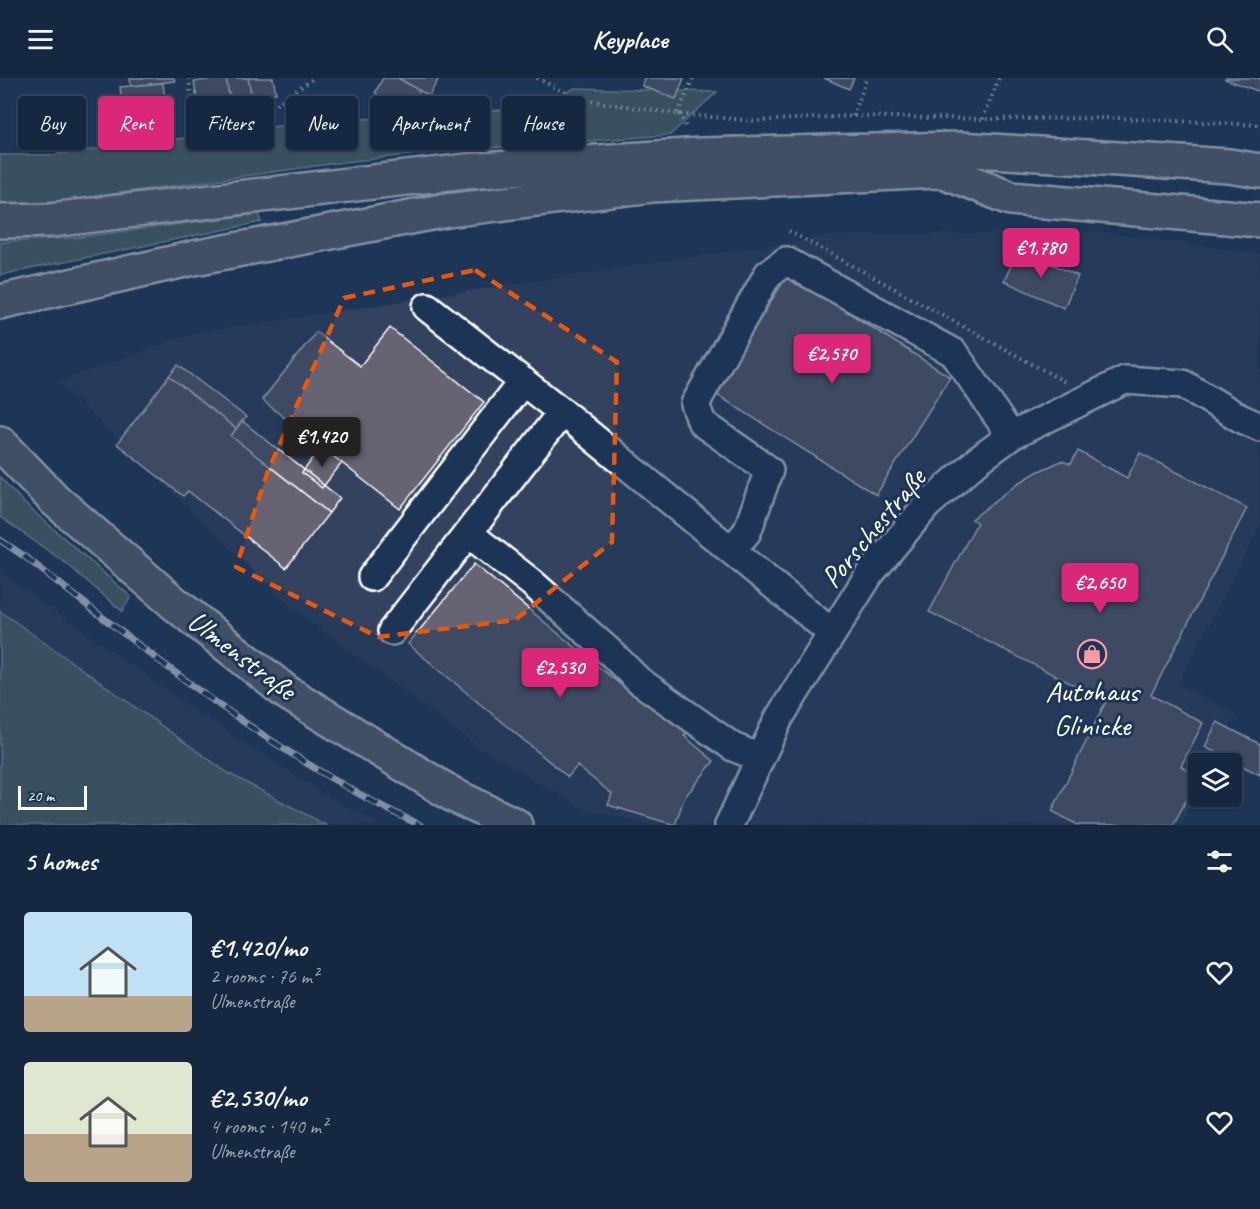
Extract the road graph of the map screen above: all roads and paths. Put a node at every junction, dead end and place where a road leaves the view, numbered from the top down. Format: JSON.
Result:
{"nodes":[{"id":1,"x":189,"y":78,"type":"edge"},
{"id":2,"x":314,"y":78,"type":"edge"},
{"id":3,"x":537,"y":78,"type":"edge"},
{"id":4,"x":693,"y":78,"type":"edge"},
{"id":5,"x":867,"y":78,"type":"edge"},
{"id":6,"x":999,"y":78,"type":"edge"},
{"id":7,"x":678,"y":114,"type":"junction"},
{"id":8,"x":854,"y":116,"type":"junction"},
{"id":9,"x":983,"y":119,"type":"junction"},
{"id":10,"x":1260,"y":125,"type":"edge"},
{"id":11,"x":1152,"y":161,"type":"junction"},
{"id":12,"x":943,"y":171,"type":"junction"},
{"id":13,"x":1260,"y":171,"type":"edge"},
{"id":14,"x":1260,"y":220,"type":"edge"},
{"id":15,"x":0,"y":221,"type":"edge"},
{"id":16,"x":789,"y":231,"type":"dead end"},
{"id":17,"x":0,"y":302,"type":"edge"},
{"id":18,"x":427,"y":307,"type":"dead end"},
{"id":19,"x":523,"y":381,"type":"junction"},
{"id":20,"x":1090,"y":396,"type":"junction"},
{"id":21,"x":562,"y":412,"type":"junction"},
{"id":22,"x":1260,"y":427,"type":"edge"},
{"id":23,"x":1011,"y":436,"type":"junction"},
{"id":24,"x":0,"y":443,"type":"edge"},
{"id":25,"x":468,"y":533,"type":"junction"},
{"id":26,"x":731,"y":550,"type":"junction"},
{"id":27,"x":372,"y":578,"type":"dead end"},
{"id":28,"x":392,"y":631,"type":"dead end"},
{"id":29,"x":832,"y":633,"type":"junction"},
{"id":30,"x":760,"y":758,"type":"junction"},
{"id":31,"x":515,"y":825,"type":"edge"},
{"id":32,"x":729,"y":825,"type":"edge"}],
"edges":[{"from":1,"to":2,"type":"path"},
{"from":3,"to":7,"type":"path"},
{"from":4,"to":7,"type":"path"},
{"from":5,"to":8,"type":"path"},
{"from":6,"to":9,"type":"path"},
{"from":7,"to":8,"type":"path"},
{"from":8,"to":9,"type":"path"},
{"from":9,"to":10,"type":"path"},
{"from":11,"to":12,"type":"main road"},
{"from":11,"to":13,"type":"main road"},
{"from":11,"to":15,"type":"main road"},
{"from":12,"to":14,"type":"main road"},
{"from":12,"to":17,"type":"main road"},
{"from":16,"to":20,"type":"path"},
{"from":18,"to":19,"type":"street"},
{"from":19,"to":21,"type":"street"},
{"from":19,"to":27,"type":"street"},
{"from":20,"to":22,"type":"street","name":"Porschestraße"},
{"from":20,"to":23,"type":"street","name":"Porschestraße"},
{"from":21,"to":25,"type":"street"},
{"from":21,"to":26,"type":"street"},
{"from":23,"to":26,"type":"street"},
{"from":23,"to":29,"type":"street","name":"Porschestraße"},
{"from":24,"to":31,"type":"main road","name":"Ulmenstraße"},
{"from":25,"to":28,"type":"street"},
{"from":25,"to":30,"type":"street"},
{"from":26,"to":29,"type":"street"},
{"from":29,"to":30,"type":"street","name":"Porschestraße"},
{"from":30,"to":32,"type":"street","name":"Porschestraße"}]}
